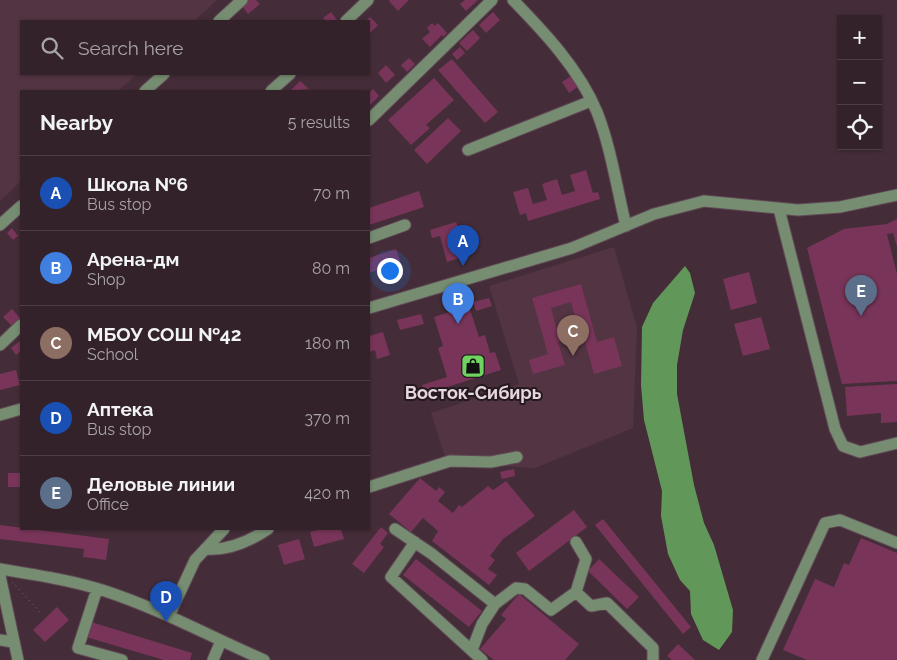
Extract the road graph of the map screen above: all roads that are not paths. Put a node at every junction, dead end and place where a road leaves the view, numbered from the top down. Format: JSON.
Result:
{"nodes":[{"id":1,"x":242,"y":0,"type":"edge"},
{"id":2,"x":368,"y":0,"type":"edge"},
{"id":3,"x":492,"y":0,"type":"edge"},
{"id":4,"x":513,"y":0,"type":"edge"},
{"id":5,"x":220,"y":20,"type":"edge"},
{"id":6,"x":347,"y":20,"type":"edge"},
{"id":7,"x":163,"y":75,"type":"edge"},
{"id":8,"x":289,"y":75,"type":"edge"},
{"id":9,"x":146,"y":90,"type":"edge"},
{"id":10,"x":272,"y":90,"type":"edge"},
{"id":11,"x":591,"y":101,"type":"junction"},
{"id":12,"x":370,"y":119,"type":"edge"},
{"id":13,"x":468,"y":150,"type":"dead end"},
{"id":14,"x":897,"y":194,"type":"edge"},
{"id":15,"x":20,"y":207,"type":"edge"},
{"id":16,"x":779,"y":209,"type":"junction"},
{"id":17,"x":0,"y":225,"type":"edge"},
{"id":18,"x":405,"y":225,"type":"dead end"},
{"id":19,"x":626,"y":226,"type":"junction"},
{"id":20,"x":370,"y":238,"type":"edge"},
{"id":21,"x":370,"y":308,"type":"edge"},
{"id":22,"x":20,"y":326,"type":"edge"},
{"id":23,"x":0,"y":345,"type":"edge"},
{"id":24,"x":20,"y":409,"type":"edge"},
{"id":25,"x":0,"y":415,"type":"edge"},
{"id":26,"x":897,"y":443,"type":"edge"},
{"id":27,"x":517,"y":457,"type":"dead end"},
{"id":28,"x":370,"y":487,"type":"edge"},
{"id":29,"x":395,"y":529,"type":"dead end"},
{"id":30,"x":223,"y":530,"type":"edge"},
{"id":31,"x":266,"y":530,"type":"edge"},
{"id":32,"x":414,"y":542,"type":"junction"},
{"id":33,"x":576,"y":542,"type":"dead end"},
{"id":34,"x":897,"y":544,"type":"edge"},
{"id":35,"x":205,"y":549,"type":"junction"},
{"id":36,"x":0,"y":569,"type":"edge"},
{"id":37,"x":0,"y":576,"type":"edge"},
{"id":38,"x":97,"y":589,"type":"junction"},
{"id":39,"x":576,"y":592,"type":"junction"},
{"id":40,"x":495,"y":604,"type":"junction"},
{"id":41,"x":169,"y":616,"type":"junction"},
{"id":42,"x":0,"y":640,"type":"edge"},
{"id":43,"x":221,"y":641,"type":"junction"},
{"id":44,"x":13,"y":642,"type":"junction"},
{"id":45,"x":472,"y":650,"type":"junction"},
{"id":46,"x":766,"y":659,"type":"edge"},
{"id":47,"x":18,"y":660,"type":"edge"},
{"id":48,"x":122,"y":660,"type":"edge"},
{"id":49,"x":213,"y":660,"type":"edge"},
{"id":50,"x":264,"y":660,"type":"edge"},
{"id":51,"x":482,"y":660,"type":"edge"},
{"id":52,"x":653,"y":660,"type":"edge"}],
"edges":[{"from":1,"to":5,"type":"street"},
{"from":2,"to":6,"type":"street"},
{"from":3,"to":12,"type":"street"},
{"from":4,"to":11,"type":"street"},
{"from":7,"to":9,"type":"street"},
{"from":8,"to":10,"type":"street"},
{"from":11,"to":13,"type":"street"},
{"from":11,"to":19,"type":"street"},
{"from":14,"to":16,"type":"street"},
{"from":15,"to":17,"type":"street"},
{"from":16,"to":19,"type":"street"},
{"from":16,"to":26,"type":"street"},
{"from":18,"to":20,"type":"street"},
{"from":19,"to":21,"type":"street"},
{"from":22,"to":23,"type":"street"},
{"from":24,"to":25,"type":"street"},
{"from":27,"to":28,"type":"street"},
{"from":29,"to":32,"type":"street"},
{"from":30,"to":35,"type":"street"},
{"from":31,"to":35,"type":"street"},
{"from":32,"to":40,"type":"street"},
{"from":32,"to":45,"type":"street"},
{"from":33,"to":39,"type":"street"},
{"from":34,"to":46,"type":"street"},
{"from":35,"to":41,"type":"street"},
{"from":36,"to":38,"type":"street"},
{"from":37,"to":44,"type":"street"},
{"from":38,"to":41,"type":"street"},
{"from":38,"to":48,"type":"street"},
{"from":39,"to":40,"type":"street"},
{"from":39,"to":52,"type":"street"},
{"from":40,"to":45,"type":"street"},
{"from":41,"to":43,"type":"street"},
{"from":42,"to":44,"type":"street"},
{"from":43,"to":49,"type":"street"},
{"from":43,"to":50,"type":"street"},
{"from":44,"to":47,"type":"street"},
{"from":45,"to":51,"type":"street"}]}
